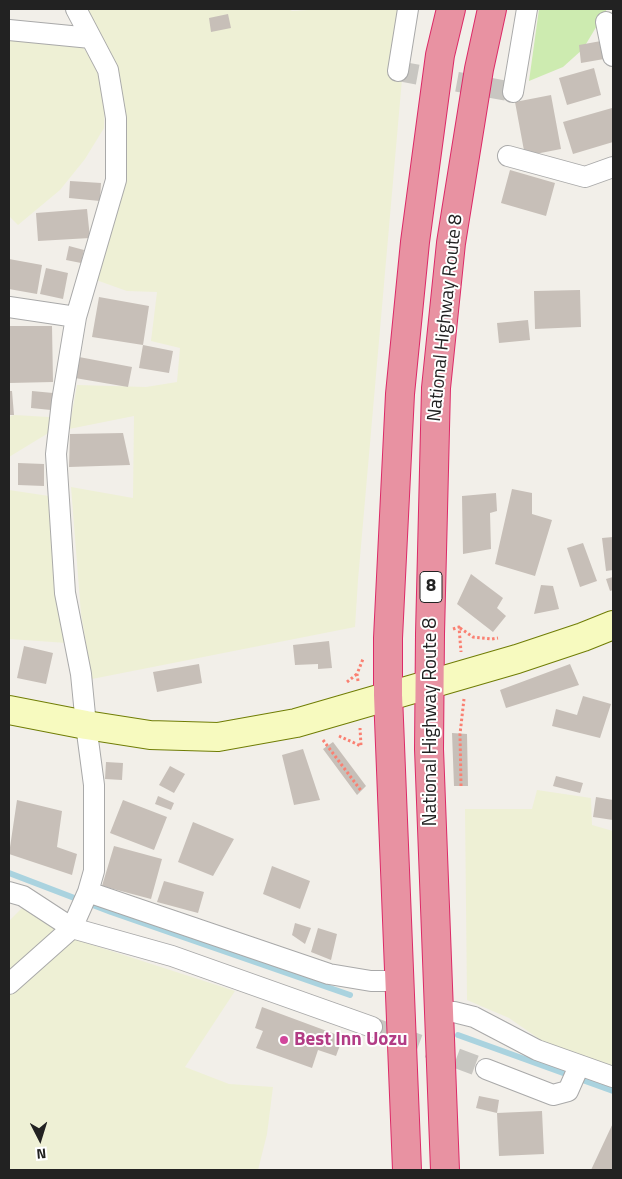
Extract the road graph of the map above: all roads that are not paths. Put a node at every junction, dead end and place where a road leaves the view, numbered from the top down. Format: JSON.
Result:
{"nodes":[{"id":1,"x":76,"y":9,"type":"edge"},
{"id":2,"x":408,"y":9,"type":"edge"},
{"id":3,"x":450,"y":9,"type":"edge"},
{"id":4,"x":492,"y":9,"type":"edge"},
{"id":5,"x":527,"y":9,"type":"edge"},
{"id":6,"x":606,"y":22,"type":"dead end"},
{"id":7,"x":9,"y":30,"type":"edge"},
{"id":8,"x":91,"y":38,"type":"junction"},
{"id":9,"x":613,"y":56,"type":"edge"},
{"id":10,"x":398,"y":71,"type":"dead end"},
{"id":11,"x":513,"y":92,"type":"dead end"},
{"id":12,"x":508,"y":156,"type":"dead end"},
{"id":13,"x":613,"y":167,"type":"edge"},
{"id":14,"x":9,"y":307,"type":"edge"},
{"id":15,"x":76,"y":317,"type":"junction"},
{"id":16,"x":613,"y":625,"type":"edge"},
{"id":17,"x":429,"y":684,"type":"junction"},
{"id":18,"x":388,"y":695,"type":"junction"},
{"id":19,"x":9,"y":710,"type":"edge"},
{"id":20,"x":86,"y":726,"type":"junction"},
{"id":21,"x":9,"y":892,"type":"edge"},
{"id":22,"x":88,"y":892,"type":"junction"},
{"id":23,"x":72,"y":928,"type":"junction"},
{"id":24,"x":399,"y":982,"type":"junction"},
{"id":25,"x":9,"y":984,"type":"edge"},
{"id":26,"x":438,"y":1011,"type":"junction"},
{"id":27,"x":372,"y":1028,"type":"tunnel mouth"},
{"id":28,"x":579,"y":1066,"type":"junction"},
{"id":29,"x":486,"y":1069,"type":"tunnel mouth"},
{"id":30,"x":613,"y":1077,"type":"edge"},
{"id":31,"x":407,"y":1170,"type":"edge"},
{"id":32,"x":445,"y":1170,"type":"edge"}],
"edges":[{"from":1,"to":8,"type":"street"},
{"from":2,"to":10,"type":"street"},
{"from":3,"to":18,"type":"highway","name":"National Highway Route 8"},
{"from":4,"to":17,"type":"highway","name":"National Highway Route 8","number":"8"},
{"from":5,"to":11,"type":"street"},
{"from":6,"to":9,"type":"street"},
{"from":7,"to":8,"type":"street"},
{"from":8,"to":15,"type":"street"},
{"from":12,"to":13,"type":"street"},
{"from":14,"to":15,"type":"street"},
{"from":15,"to":20,"type":"street"},
{"from":16,"to":17,"type":"main road"},
{"from":17,"to":18,"type":"main road"},
{"from":17,"to":26,"type":"highway","name":"National Highway Route 8","number":"8"},
{"from":18,"to":20,"type":"main road"},
{"from":18,"to":24,"type":"highway","name":"National Highway Route 8"},
{"from":19,"to":20,"type":"main road"},
{"from":20,"to":22,"type":"street"},
{"from":21,"to":23,"type":"street"},
{"from":22,"to":23,"type":"street"},
{"from":22,"to":24,"type":"street"},
{"from":23,"to":25,"type":"street"},
{"from":23,"to":27,"type":"street"},
{"from":24,"to":31,"type":"highway","name":"National Highway Route 8"},
{"from":26,"to":28,"type":"street"},
{"from":26,"to":32,"type":"highway","name":"National Highway Route 8","number":"8"},
{"from":28,"to":29,"type":"street"},
{"from":28,"to":30,"type":"street"}]}
